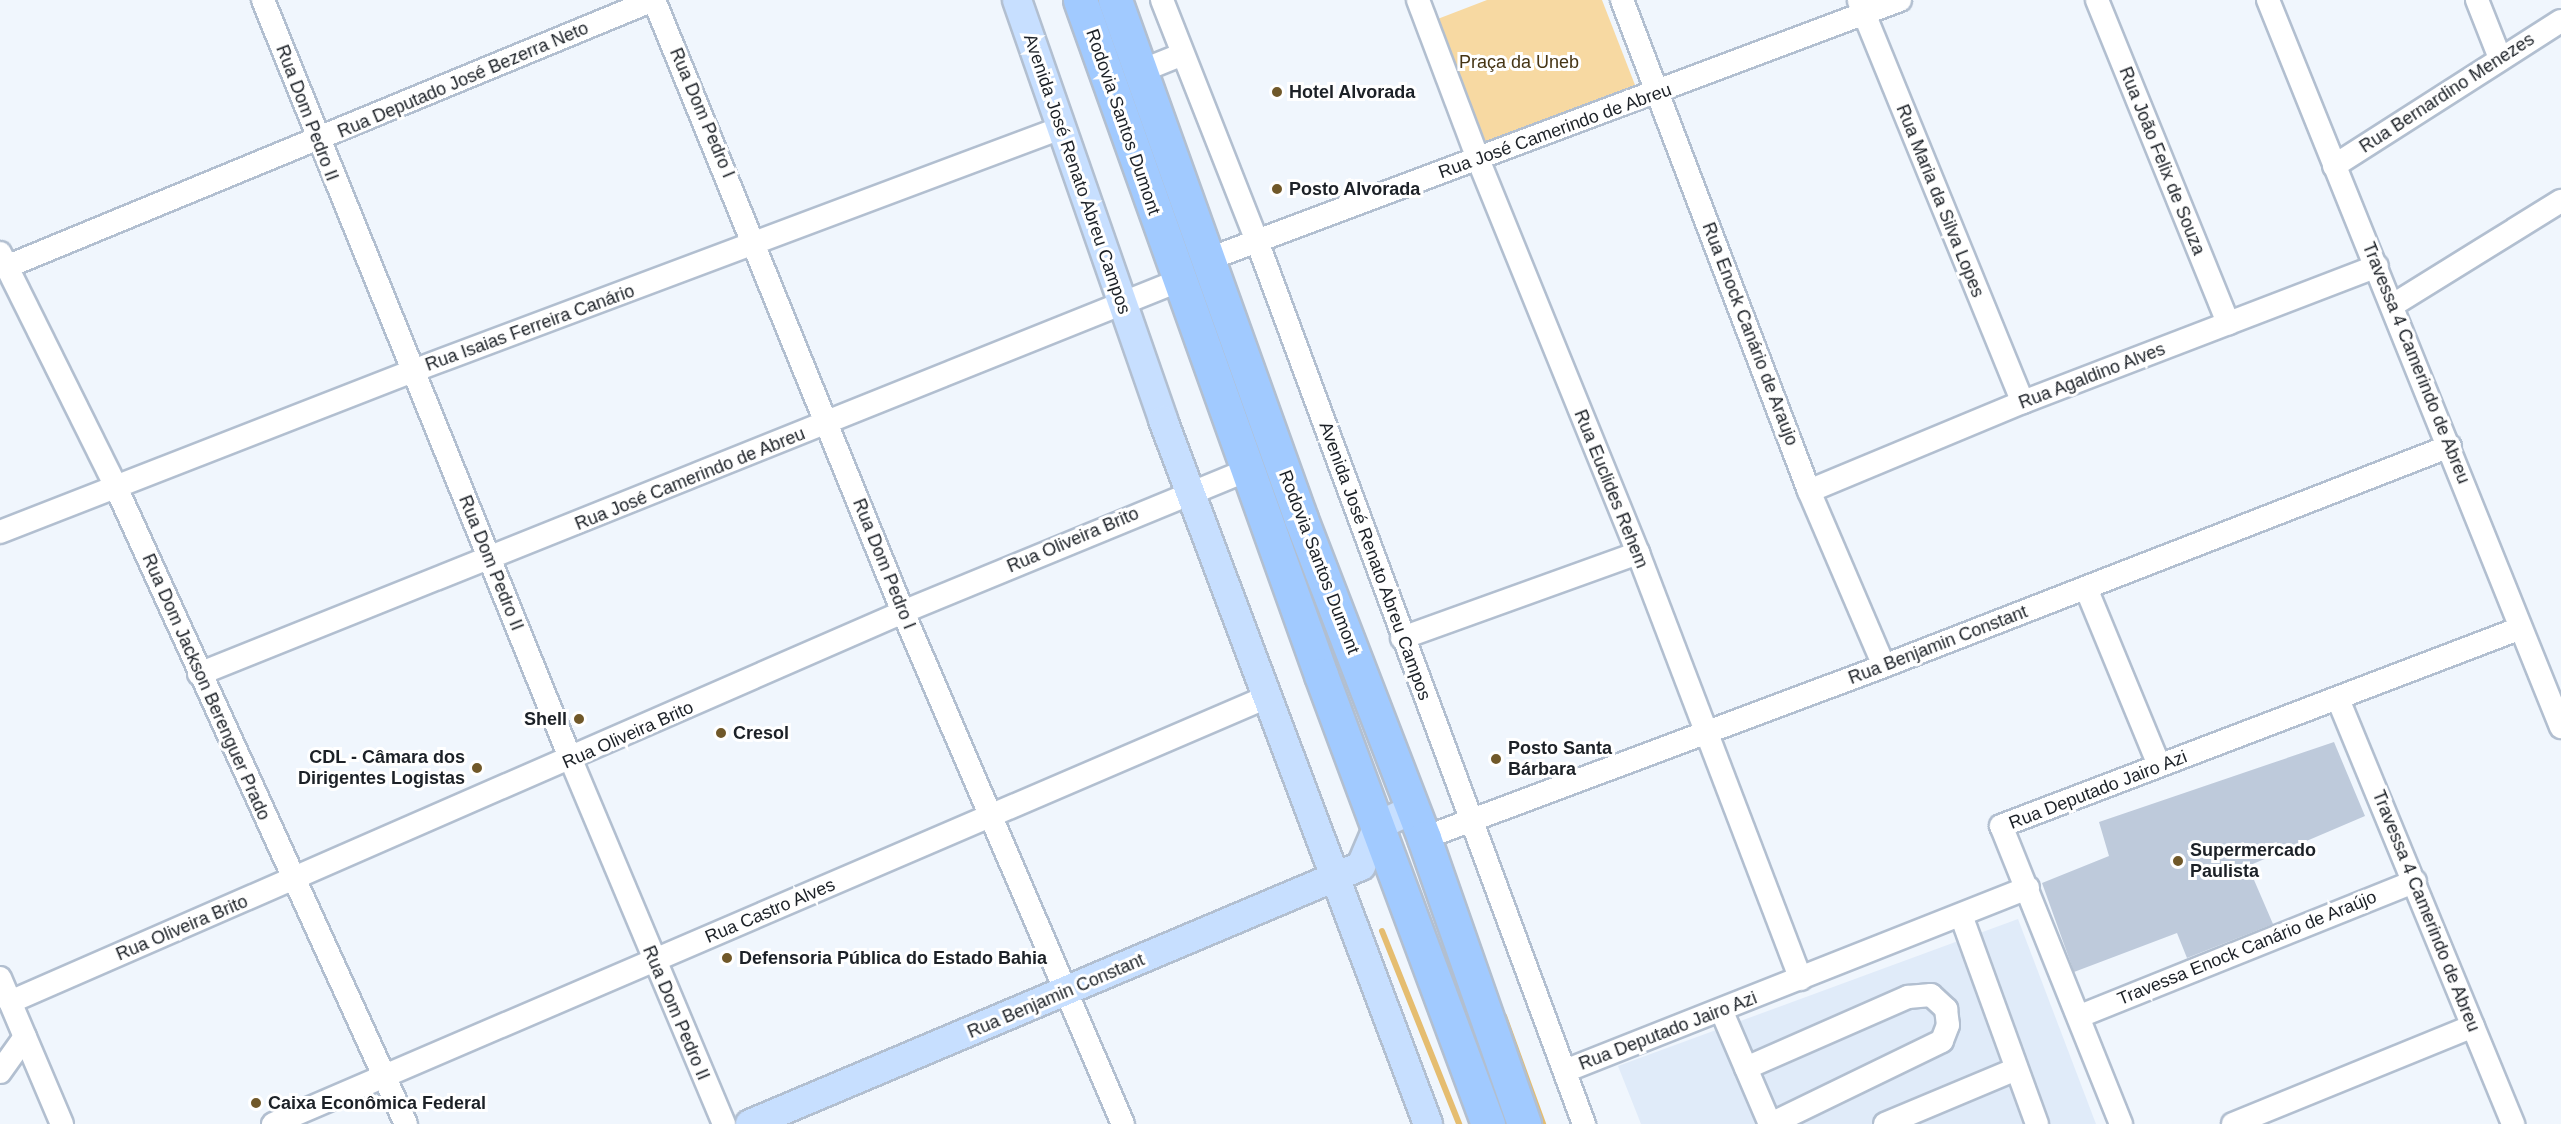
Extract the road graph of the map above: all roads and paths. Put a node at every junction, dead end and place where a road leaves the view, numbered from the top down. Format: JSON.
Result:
{"nodes":[{"id":1,"x":263,"y":0,"type":"edge"},
{"id":2,"x":653,"y":0,"type":"edge"},
{"id":3,"x":1017,"y":0,"type":"edge"},
{"id":4,"x":1080,"y":0,"type":"edge"},
{"id":5,"x":1115,"y":0,"type":"edge"},
{"id":6,"x":1162,"y":0,"type":"edge"},
{"id":7,"x":1418,"y":0,"type":"edge"},
{"id":8,"x":1622,"y":0,"type":"edge"},
{"id":9,"x":1900,"y":0,"type":"edge"},
{"id":10,"x":2097,"y":0,"type":"edge"},
{"id":11,"x":2268,"y":0,"type":"edge"},
{"id":12,"x":2477,"y":0,"type":"edge"},
{"id":13,"x":1861,"y":7,"type":"edge"},
{"id":14,"x":2561,"y":21,"type":"edge"},
{"id":15,"x":1183,"y":54,"type":"junction"},
{"id":16,"x":2500,"y":58,"type":"junction"},
{"id":17,"x":1141,"y":71,"type":"junction"},
{"id":18,"x":1658,"y":93,"type":"junction"},
{"id":19,"x":1061,"y":128,"type":"junction"},
{"id":20,"x":317,"y":141,"type":"junction"},
{"id":21,"x":1478,"y":159,"type":"junction"},
{"id":22,"x":2334,"y":166,"type":"junction"},
{"id":23,"x":2561,"y":201,"type":"edge"},
{"id":24,"x":1257,"y":241,"type":"junction"},
{"id":25,"x":756,"y":244,"type":"junction"},
{"id":26,"x":1209,"y":259,"type":"junction"},
{"id":27,"x":3,"y":260,"type":"edge"},
{"id":28,"x":2377,"y":266,"type":"junction"},
{"id":29,"x":1178,"y":281,"type":"junction"},
{"id":30,"x":1122,"y":303,"type":"junction"},
{"id":31,"x":2393,"y":305,"type":"junction"},
{"id":32,"x":2228,"y":323,"type":"junction"},
{"id":33,"x":413,"y":371,"type":"junction"},
{"id":34,"x":2023,"y":402,"type":"junction"},
{"id":35,"x":829,"y":424,"type":"junction"},
{"id":36,"x":2450,"y":446,"type":"junction"},
{"id":37,"x":1247,"y":470,"type":"junction"},
{"id":38,"x":115,"y":485,"type":"junction"},
{"id":39,"x":1190,"y":491,"type":"junction"},
{"id":40,"x":1809,"y":491,"type":"junction"},
{"id":41,"x":0,"y":532,"type":"edge"},
{"id":42,"x":1638,"y":553,"type":"junction"},
{"id":43,"x":489,"y":559,"type":"junction"},
{"id":44,"x":2086,"y":588,"type":"junction"},
{"id":45,"x":903,"y":612,"type":"junction"},
{"id":46,"x":2521,"y":628,"type":"junction"},
{"id":47,"x":1402,"y":638,"type":"junction"},
{"id":48,"x":1884,"y":666,"type":"junction"},
{"id":49,"x":199,"y":674,"type":"junction"},
{"id":50,"x":1267,"y":697,"type":"junction"},
{"id":51,"x":2338,"y":699,"type":"junction"},
{"id":52,"x":2561,"y":727,"type":"edge"},
{"id":53,"x":1705,"y":732,"type":"junction"},
{"id":54,"x":571,"y":760,"type":"junction"},
{"id":55,"x":2159,"y":765,"type":"junction"},
{"id":56,"x":990,"y":816,"type":"junction"},
{"id":57,"x":1472,"y":820,"type":"junction"},
{"id":58,"x":1419,"y":824,"type":"junction"},
{"id":59,"x":1378,"y":826,"type":"junction"},
{"id":60,"x":1435,"y":870,"type":"junction"},
{"id":61,"x":1349,"y":872,"type":"junction"},
{"id":62,"x":293,"y":880,"type":"junction"},
{"id":63,"x":2415,"y":881,"type":"junction"},
{"id":64,"x":1400,"y":882,"type":"junction"},
{"id":65,"x":2028,"y":888,"type":"junction"},
{"id":66,"x":1961,"y":915,"type":"junction"},
{"id":67,"x":654,"y":961,"type":"junction"},
{"id":68,"x":0,"y":978,"type":"edge"},
{"id":69,"x":1801,"y":979,"type":"junction"},
{"id":70,"x":1066,"y":992,"type":"junction"},
{"id":71,"x":12,"y":1007,"type":"junction"},
{"id":72,"x":1722,"y":1012,"type":"junction"},
{"id":73,"x":2080,"y":1016,"type":"junction"},
{"id":74,"x":2473,"y":1026,"type":"junction"},
{"id":75,"x":0,"y":1031,"type":"edge"},
{"id":76,"x":25,"y":1037,"type":"junction"},
{"id":77,"x":1746,"y":1068,"type":"junction"},
{"id":78,"x":2014,"y":1070,"type":"junction"},
{"id":79,"x":1565,"y":1071,"type":"junction"},
{"id":80,"x":0,"y":1072,"type":"edge"},
{"id":81,"x":385,"y":1077,"type":"junction"},
{"id":82,"x":62,"y":1124,"type":"edge"},
{"id":83,"x":273,"y":1124,"type":"edge"},
{"id":84,"x":406,"y":1124,"type":"edge"},
{"id":85,"x":724,"y":1124,"type":"edge"},
{"id":86,"x":750,"y":1124,"type":"edge"},
{"id":87,"x":1123,"y":1124,"type":"edge"},
{"id":88,"x":1428,"y":1124,"type":"edge"},
{"id":89,"x":1488,"y":1124,"type":"edge"},
{"id":90,"x":1524,"y":1124,"type":"edge"},
{"id":91,"x":1584,"y":1124,"type":"edge"},
{"id":92,"x":1770,"y":1124,"type":"edge"},
{"id":93,"x":1885,"y":1124,"type":"edge"},
{"id":94,"x":2037,"y":1124,"type":"edge"},
{"id":95,"x":2121,"y":1124,"type":"edge"},
{"id":96,"x":2232,"y":1124,"type":"edge"},
{"id":97,"x":2513,"y":1124,"type":"edge"}],
"edges":[{"from":1,"to":20,"type":"street","name":"Rua Dom Pedro II"},
{"from":2,"to":20,"type":"street","name":"Rua Deputado José Bezerra Neto"},
{"from":2,"to":25,"type":"street","name":"Rua Dom Pedro I"},
{"from":3,"to":19,"type":"main road","name":"Avenida José Renato Abreu Campos"},
{"from":4,"to":29,"type":"highway","name":"Rodovia Santos Dumont"},
{"from":5,"to":17,"type":"highway","name":"Rodovia Santos Dumont"},
{"from":6,"to":15,"type":"street","name":"Avenida José Renato Abreu Campos"},
{"from":7,"to":21,"type":"street","name":"Rua Euclides Rehem"},
{"from":8,"to":18,"type":"street","name":"Rua Enock Canário de Araujo"},
{"from":9,"to":13,"type":"street","name":"Rua José Camerindo de Abreu"},
{"from":10,"to":32,"type":"street","name":"Rua João Felix de Souza"},
{"from":11,"to":22,"type":"street","name":"Travessa 4 Camerindo de Abreu"},
{"from":12,"to":16,"type":"street"},
{"from":13,"to":18,"type":"street","name":"Rua José Camerindo de Abreu"},
{"from":13,"to":34,"type":"street","name":"Rua Maria da Silva Lopes"},
{"from":14,"to":16,"type":"street","name":"Rua Bernardino Menezes"},
{"from":15,"to":17,"type":"street"},
{"from":15,"to":24,"type":"street","name":"Avenida José Renato Abreu Campos"},
{"from":16,"to":22,"type":"street","name":"Rua Bernardino Menezes"},
{"from":17,"to":26,"type":"highway","name":"Rodovia Santos Dumont"},
{"from":18,"to":21,"type":"street","name":"Rua José Camerindo de Abreu"},
{"from":18,"to":40,"type":"street","name":"Rua Enock Canário de Araujo"},
{"from":19,"to":25,"type":"street","name":"Rua Isaias Ferreira Canário"},
{"from":19,"to":30,"type":"main road","name":"Avenida José Renato Abreu Campos"},
{"from":20,"to":27,"type":"street","name":"Rua Deputado José Bezerra Neto"},
{"from":20,"to":33,"type":"street","name":"Rua Dom Pedro II"},
{"from":21,"to":24,"type":"street","name":"Rua José Camerindo de Abreu"},
{"from":21,"to":42,"type":"street","name":"Rua Euclides Rehem"},
{"from":22,"to":28,"type":"street","name":"Travessa 4 Camerindo de Abreu"},
{"from":23,"to":31,"type":"street"},
{"from":24,"to":26,"type":"street","name":"Rua José Camerindo de Abreu"},
{"from":24,"to":47,"type":"street","name":"Avenida José Renato Abreu Campos"},
{"from":25,"to":33,"type":"street","name":"Rua Isaias Ferreira Canário"},
{"from":25,"to":35,"type":"street","name":"Rua Dom Pedro I"},
{"from":26,"to":58,"type":"highway","name":"Rodovia Santos Dumont"},
{"from":27,"to":38,"type":"street","name":"Rua Dom Jackson Berenguer Prado"},
{"from":28,"to":31,"type":"street","name":"Travessa 4 Camerindo de Abreu"},
{"from":28,"to":32,"type":"street","name":"Rua Agaldino Alves"},
{"from":29,"to":30,"type":"street","name":"Rua José Camerindo de Abreu"},
{"from":29,"to":37,"type":"highway","name":"Rodovia Santos Dumont"},
{"from":30,"to":35,"type":"street","name":"Rua José Camerindo de Abreu"},
{"from":30,"to":39,"type":"main road","name":"Avenida José Renato Abreu Campos"},
{"from":31,"to":36,"type":"street","name":"Travessa 4 Camerindo de Abreu"},
{"from":32,"to":34,"type":"street","name":"Rua Agaldino Alves"},
{"from":33,"to":38,"type":"street","name":"Rua Isaias Ferreira Canário"},
{"from":33,"to":43,"type":"street","name":"Rua Dom Pedro II"},
{"from":34,"to":40,"type":"street","name":"Rua Agaldino Alves"},
{"from":35,"to":43,"type":"street","name":"Rua José Camerindo de Abreu"},
{"from":35,"to":45,"type":"street","name":"Rua Dom Pedro I"},
{"from":36,"to":44,"type":"street","name":"Rua Benjamin Constant"},
{"from":36,"to":46,"type":"street","name":"Travessa 4 Camerindo de Abreu"},
{"from":37,"to":39,"type":"street","name":"Rua Oliveira Brito"},
{"from":37,"to":59,"type":"highway","name":"Rodovia Santos Dumont"},
{"from":38,"to":41,"type":"street","name":"Rua Isaias Ferreira Canário"},
{"from":38,"to":49,"type":"street","name":"Rua Dom Jackson Berenguer Prado"},
{"from":39,"to":45,"type":"street","name":"Rua Oliveira Brito"},
{"from":39,"to":50,"type":"main road","name":"Avenida José Renato Abreu Campos"},
{"from":40,"to":48,"type":"street","name":"Rua Enock Canário de Araujo"},
{"from":42,"to":47,"type":"street"},
{"from":42,"to":53,"type":"street","name":"Rua Euclides Rehem"},
{"from":43,"to":49,"type":"street","name":"Rua José Camerindo de Abreu"},
{"from":43,"to":54,"type":"street","name":"Rua Dom Pedro II"},
{"from":44,"to":48,"type":"street","name":"Rua Benjamin Constant"},
{"from":44,"to":55,"type":"street"},
{"from":45,"to":54,"type":"street","name":"Rua Oliveira Brito"},
{"from":45,"to":56,"type":"street","name":"Rua Dom Pedro I"},
{"from":46,"to":51,"type":"street","name":"Rua Deputado Jairo Azi"},
{"from":46,"to":52,"type":"street","name":"Travessa 4 Camerindo de Abreu"},
{"from":47,"to":57,"type":"street","name":"Avenida José Renato Abreu Campos"},
{"from":48,"to":53,"type":"street","name":"Rua Benjamin Constant"},
{"from":49,"to":62,"type":"street","name":"Rua Dom Jackson Berenguer Prado"},
{"from":50,"to":56,"type":"street","name":"Rua Castro Alves"},
{"from":50,"to":61,"type":"main road","name":"Avenida José Renato Abreu Campos"},
{"from":51,"to":55,"type":"street","name":"Rua Deputado Jairo Azi"},
{"from":51,"to":63,"type":"street","name":"Travessa 4 Camerindo de Abreu"},
{"from":53,"to":57,"type":"street","name":"Rua Benjamin Constant"},
{"from":53,"to":69,"type":"street","name":"Rua Euclides Rehem"},
{"from":54,"to":62,"type":"street","name":"Rua Oliveira Brito"},
{"from":54,"to":67,"type":"street","name":"Rua Dom Pedro II"},
{"from":55,"to":65,"type":"street","name":"Rua Deputado Jairo Azi"},
{"from":56,"to":67,"type":"street","name":"Rua Castro Alves"},
{"from":56,"to":70,"type":"street","name":"Rua Dom Pedro I"},
{"from":57,"to":58,"type":"street","name":"Rua Benjamin Constant"},
{"from":57,"to":79,"type":"street","name":"Avenida José Renato Abreu Campos"},
{"from":58,"to":59,"type":"main road","name":"Rua Benjamin Constant"},
{"from":58,"to":60,"type":"highway","name":"Rodovia Santos Dumont"},
{"from":59,"to":61,"type":"main road"},
{"from":59,"to":64,"type":"highway","name":"Rodovia Santos Dumont"},
{"from":60,"to":64,"type":"main road"},
{"from":60,"to":90,"type":"highway","name":"Rodovia Santos Dumont"},
{"from":61,"to":64,"type":"main road"},
{"from":61,"to":70,"type":"main road","name":"Rua Benjamin Constant"},
{"from":61,"to":88,"type":"main road","name":"Avenida José Renato Abreu Campos"},
{"from":62,"to":71,"type":"street","name":"Rua Oliveira Brito"},
{"from":62,"to":81,"type":"street","name":"Rua Dom Jackson Berenguer Prado"},
{"from":63,"to":73,"type":"street","name":"Travessa Enock Canário de Araújo"},
{"from":63,"to":74,"type":"street","name":"Travessa 4 Camerindo de Abreu"},
{"from":64,"to":89,"type":"highway","name":"Rodovia Santos Dumont"},
{"from":65,"to":66,"type":"street","name":"Rua Deputado Jairo Azi"},
{"from":65,"to":73,"type":"street"},
{"from":66,"to":69,"type":"street","name":"Rua Deputado Jairo Azi"},
{"from":66,"to":78,"type":"street"},
{"from":67,"to":81,"type":"street","name":"Rua Castro Alves"},
{"from":67,"to":85,"type":"street","name":"Rua Dom Pedro II"},
{"from":68,"to":71,"type":"street"},
{"from":69,"to":72,"type":"street","name":"Rua Deputado Jairo Azi"},
{"from":70,"to":86,"type":"main road","name":"Rua Benjamin Constant"},
{"from":70,"to":87,"type":"street","name":"Rua Dom Pedro I"},
{"from":71,"to":75,"type":"street","name":"Rua Oliveira Brito"},
{"from":71,"to":76,"type":"street"},
{"from":72,"to":77,"type":"street"},
{"from":72,"to":79,"type":"street","name":"Rua Deputado Jairo Azi"},
{"from":73,"to":95,"type":"street"},
{"from":74,"to":96,"type":"street"},
{"from":74,"to":97,"type":"street","name":"Travessa 4 Camerindo de Abreu"},
{"from":76,"to":80,"type":"street"},
{"from":76,"to":82,"type":"street"},
{"from":77,"to":92,"type":"street"},
{"from":77,"to":92,"type":"street"},
{"from":78,"to":93,"type":"street"},
{"from":78,"to":94,"type":"street"},
{"from":79,"to":91,"type":"street","name":"Avenida José Renato Abreu Campos"},
{"from":81,"to":83,"type":"street","name":"Rua Castro Alves"},
{"from":81,"to":84,"type":"street","name":"Rua Dom Jackson Berenguer Prado"}]}
